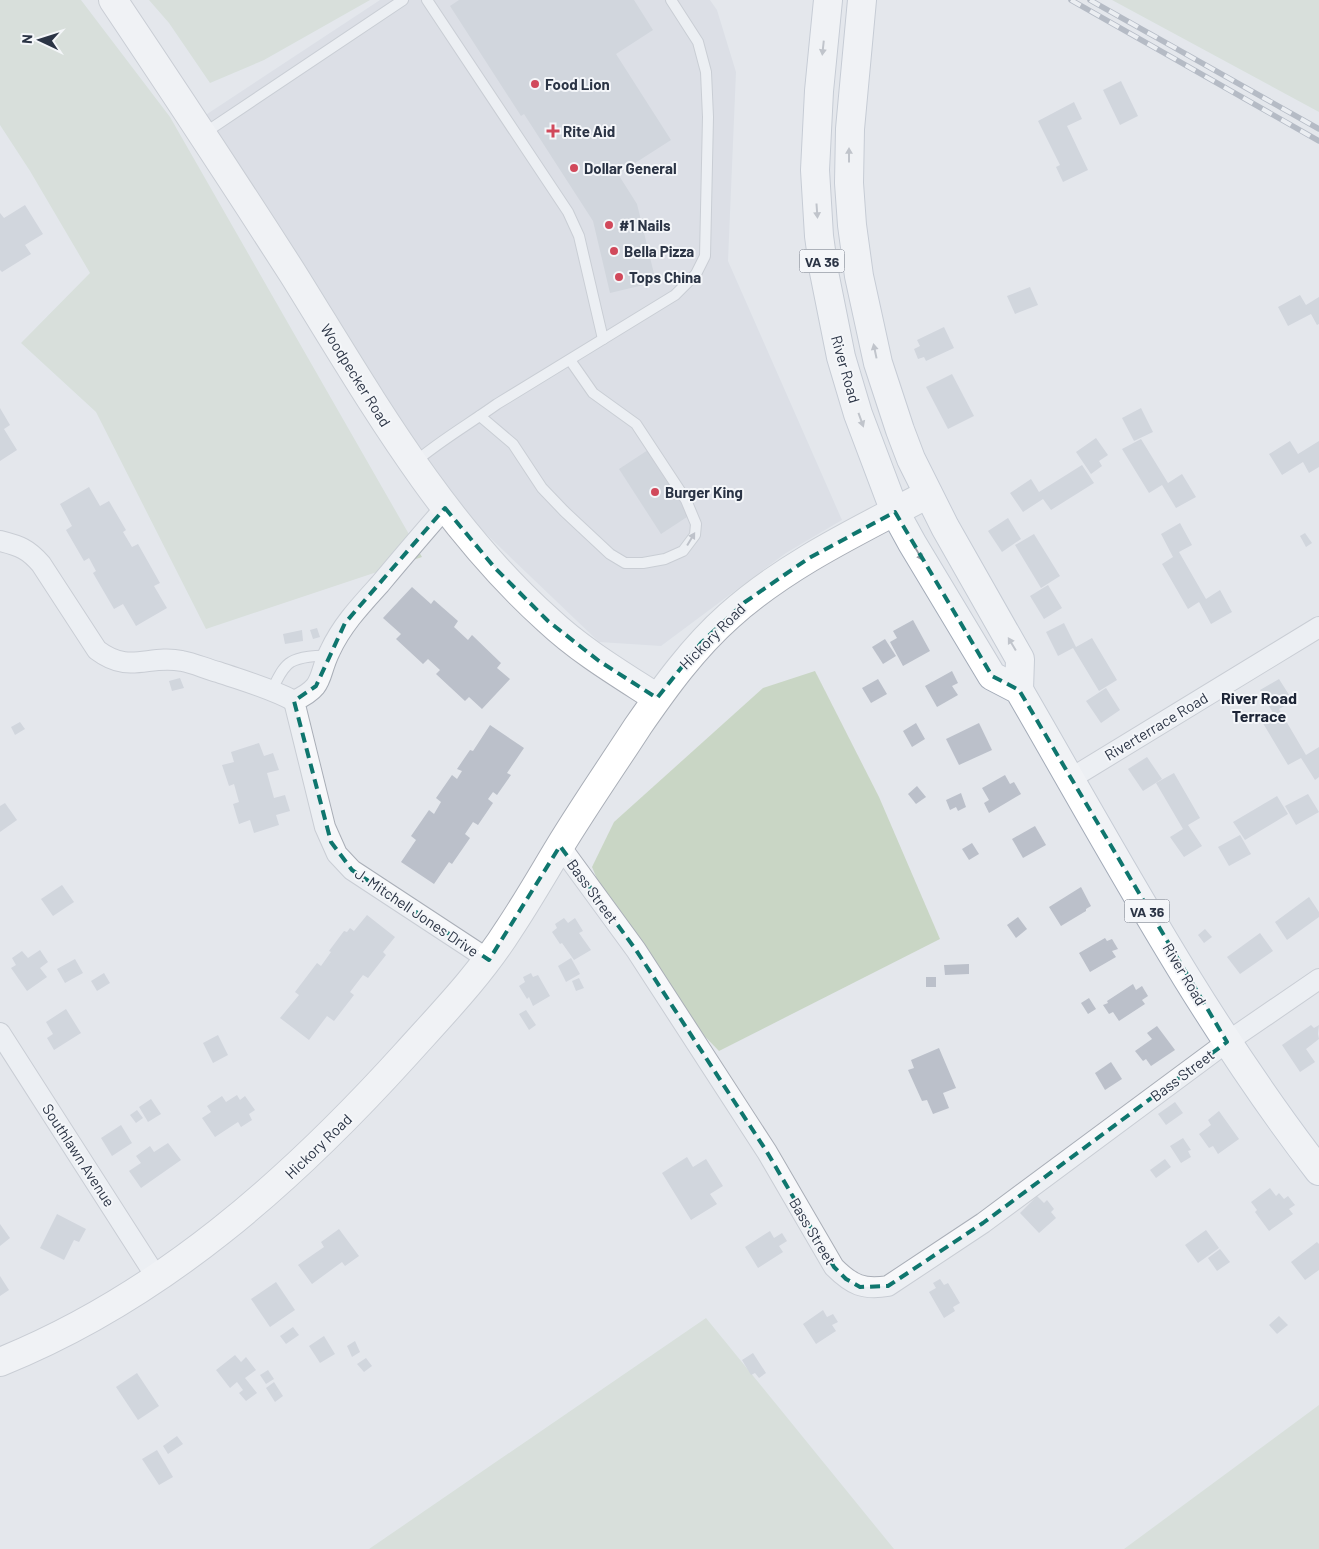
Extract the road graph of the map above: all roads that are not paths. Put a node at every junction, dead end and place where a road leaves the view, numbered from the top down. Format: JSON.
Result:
{"nodes":[{"id":1,"x":113,"y":0,"type":"edge"},
{"id":2,"x":403,"y":0,"type":"edge"},
{"id":3,"x":427,"y":0,"type":"edge"},
{"id":4,"x":671,"y":0,"type":"edge"},
{"id":5,"x":828,"y":0,"type":"edge"},
{"id":6,"x":862,"y":0,"type":"edge"},
{"id":7,"x":203,"y":134,"type":"junction"},
{"id":8,"x":603,"y":339,"type":"junction"},
{"id":9,"x":570,"y":360,"type":"junction"},
{"id":10,"x":480,"y":416,"type":"junction"},
{"id":11,"x":413,"y":464,"type":"junction"},
{"id":12,"x":928,"y":494,"type":"junction"},
{"id":13,"x":445,"y":508,"type":"junction"},
{"id":14,"x":895,"y":512,"type":"junction"},
{"id":15,"x":0,"y":541,"type":"edge"},
{"id":16,"x":1319,"y":627,"type":"edge"},
{"id":17,"x":328,"y":656,"type":"junction"},
{"id":18,"x":272,"y":689,"type":"junction"},
{"id":19,"x":1019,"y":690,"type":"junction"},
{"id":20,"x":658,"y":698,"type":"junction"},
{"id":21,"x":294,"y":701,"type":"junction"},
{"id":22,"x":1070,"y":778,"type":"junction"},
{"id":23,"x":560,"y":846,"type":"junction"},
{"id":24,"x":489,"y":960,"type":"junction"},
{"id":25,"x":1319,"y":979,"type":"edge"},
{"id":26,"x":0,"y":1033,"type":"edge"},
{"id":27,"x":1227,"y":1042,"type":"junction"},
{"id":28,"x":1319,"y":1171,"type":"edge"},
{"id":29,"x":157,"y":1278,"type":"junction"},
{"id":30,"x":0,"y":1362,"type":"edge"}],
"edges":[{"from":1,"to":7,"type":"main road","name":"Woodpecker Road"},
{"from":2,"to":7,"type":"lane"},
{"from":3,"to":8,"type":"lane"},
{"from":4,"to":8,"type":"lane"},
{"from":5,"to":14,"type":"main road","name":"River Road","number":"VA 36","one_way":true},
{"from":12,"to":6,"type":"main road","number":"VA 36","one_way":true},
{"from":7,"to":11,"type":"main road","name":"Woodpecker Road"},
{"from":8,"to":9,"type":"lane"},
{"from":9,"to":10,"type":"lane"},
{"from":10,"to":9,"type":"lane","one_way":true},
{"from":10,"to":11,"type":"lane"},
{"from":11,"to":13,"type":"main road","name":"Woodpecker Road"},
{"from":12,"to":14,"type":"main road","name":"Hickory Road"},
{"from":19,"to":12,"type":"main road","number":"VA 36","one_way":true},
{"from":13,"to":17,"type":"street"},
{"from":13,"to":20,"type":"main road","name":"Woodpecker Road"},
{"from":14,"to":19,"type":"main road","name":"River Road","number":"VA 36","one_way":true},
{"from":14,"to":20,"type":"main road","name":"Hickory Road"},
{"from":15,"to":18,"type":"street"},
{"from":16,"to":22,"type":"street","name":"Riverterrace Road"},
{"from":17,"to":18,"type":"lane"},
{"from":17,"to":21,"type":"street"},
{"from":18,"to":21,"type":"street"},
{"from":19,"to":22,"type":"main road","name":"River Road","number":"VA 36"},
{"from":20,"to":23,"type":"main road","name":"Hickory Road"},
{"from":21,"to":24,"type":"street","name":"J. Mitchell Jones Drive"},
{"from":22,"to":27,"type":"main road","name":"River Road","number":"VA 36"},
{"from":23,"to":24,"type":"main road","name":"Hickory Road"},
{"from":23,"to":27,"type":"street","name":"Bass Street"},
{"from":24,"to":29,"type":"main road","name":"Hickory Road"},
{"from":25,"to":27,"type":"street","name":"Bass Street"},
{"from":26,"to":29,"type":"street","name":"Southlawn Avenue"},
{"from":27,"to":28,"type":"main road","name":"River Road","number":"VA 36"},
{"from":29,"to":30,"type":"main road","name":"Hickory Road"}]}
